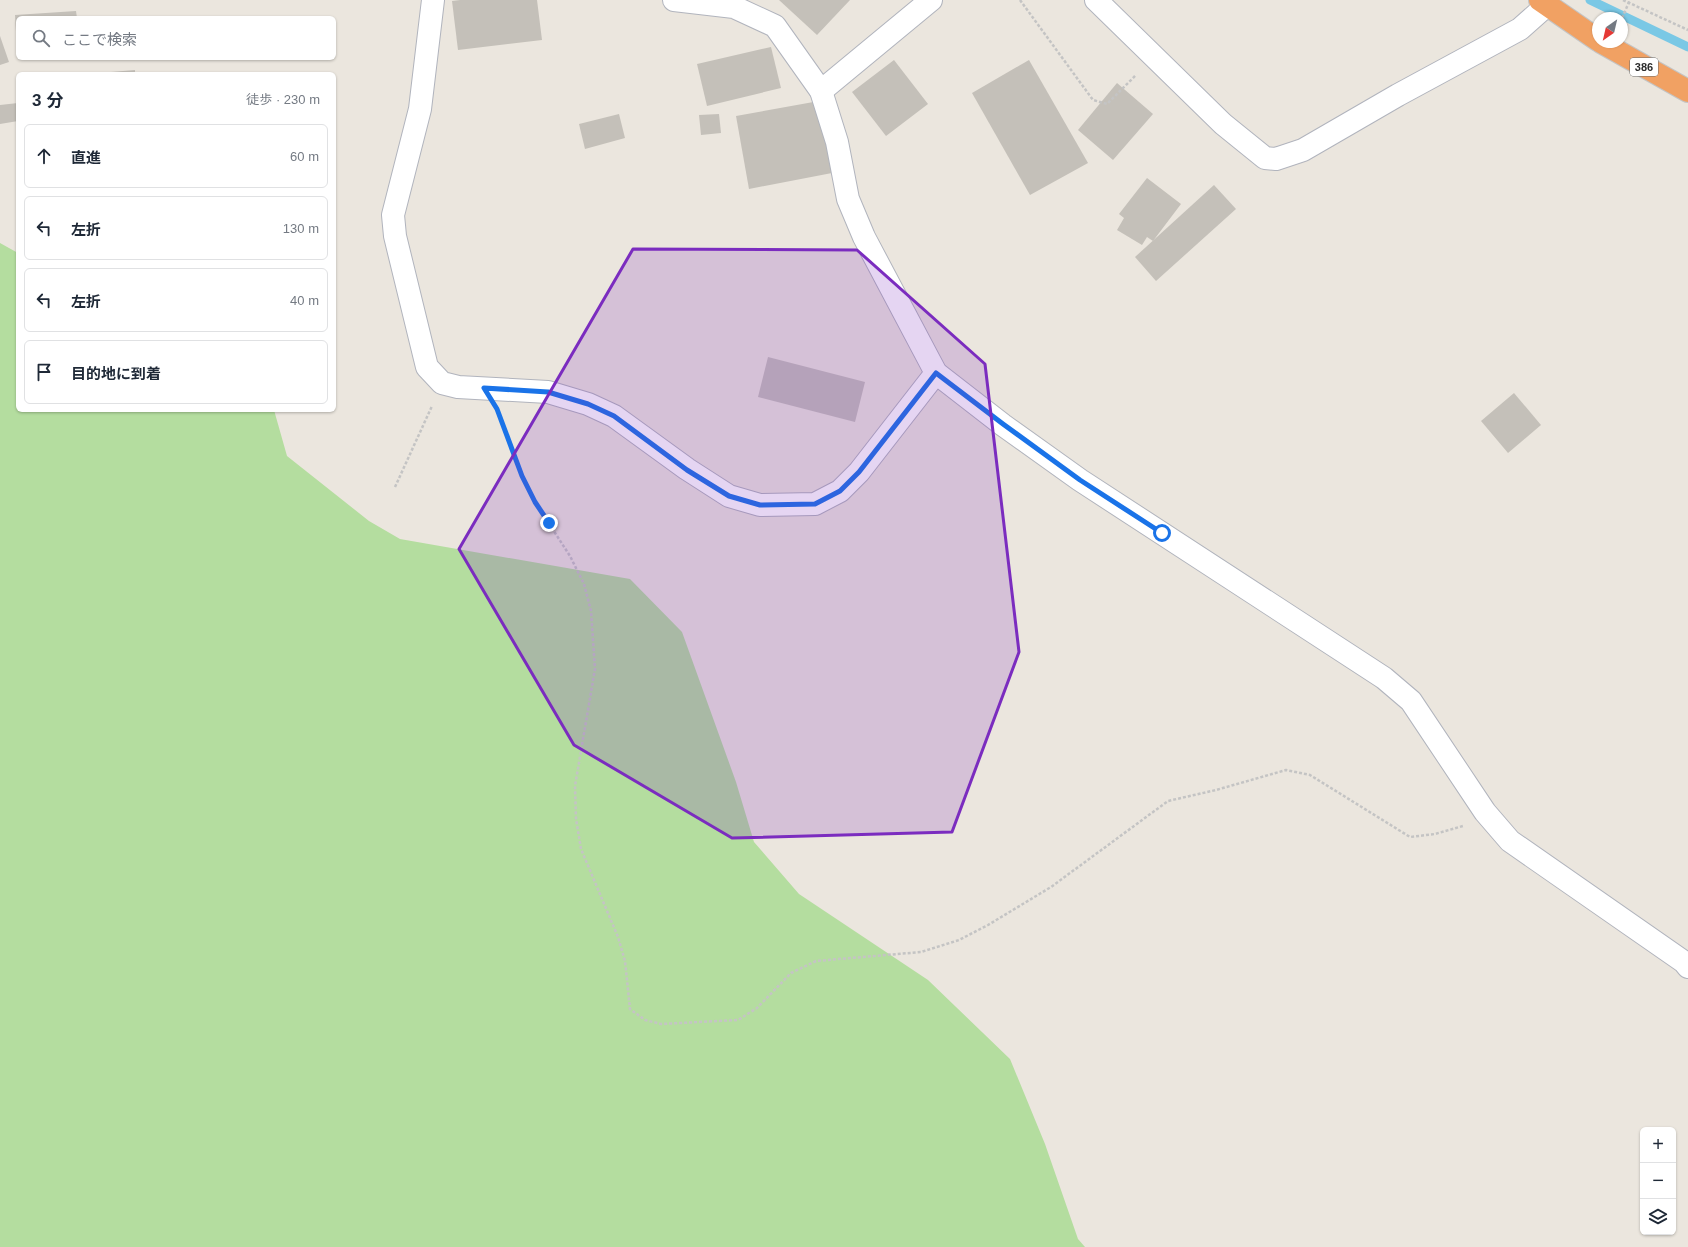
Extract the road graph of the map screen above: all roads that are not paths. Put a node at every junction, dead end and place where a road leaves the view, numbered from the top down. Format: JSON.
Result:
{"nodes":[{"id":1,"x":433,"y":0,"type":"edge"},
{"id":2,"x":674,"y":0,"type":"edge"},
{"id":3,"x":931,"y":0,"type":"edge"},
{"id":4,"x":1096,"y":0,"type":"edge"},
{"id":5,"x":1544,"y":2,"type":"edge"},
{"id":6,"x":1592,"y":36,"type":"edge"},
{"id":7,"x":1612,"y":48,"type":"edge"},
{"id":8,"x":821,"y":91,"type":"junction"},
{"id":9,"x":1688,"y":91,"type":"edge"},
{"id":10,"x":936,"y":373,"type":"junction"},
{"id":11,"x":1688,"y":967,"type":"edge"}],
"edges":[{"from":1,"to":10,"type":"street"},
{"from":2,"to":8,"type":"street"},
{"from":3,"to":8,"type":"street"},
{"from":4,"to":5,"type":"street"},
{"from":5,"to":6,"type":"highway"},
{"from":7,"to":9,"type":"highway","number":"386"},
{"from":8,"to":10,"type":"street"},
{"from":10,"to":11,"type":"street"}]}
